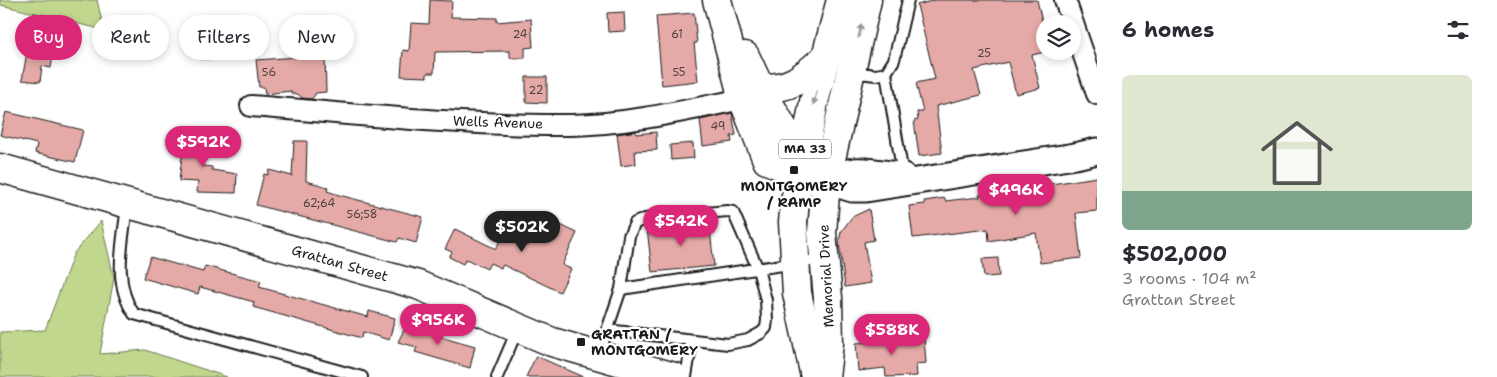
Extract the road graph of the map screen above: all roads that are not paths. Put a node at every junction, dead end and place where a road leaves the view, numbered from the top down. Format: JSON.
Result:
{"nodes":[{"id":1,"x":718,"y":0,"type":"edge"},
{"id":2,"x":842,"y":0,"type":"edge"},
{"id":3,"x":868,"y":0,"type":"edge"},
{"id":4,"x":908,"y":0,"type":"edge"},
{"id":5,"x":1065,"y":0,"type":"edge"},
{"id":6,"x":825,"y":58,"type":"junction"},
{"id":7,"x":850,"y":72,"type":"junction"},
{"id":8,"x":886,"y":73,"type":"junction"},
{"id":9,"x":1097,"y":94,"type":"edge"},
{"id":10,"x":751,"y":103,"type":"junction"},
{"id":11,"x":250,"y":106,"type":"dead end"},
{"id":12,"x":1097,"y":151,"type":"edge"},
{"id":13,"x":0,"y":168,"type":"edge"},
{"id":14,"x":813,"y":178,"type":"junction"},
{"id":15,"x":904,"y":180,"type":"junction"},
{"id":16,"x":127,"y":205,"type":"junction"},
{"id":17,"x":824,"y":258,"type":"junction"},
{"id":18,"x":794,"y":264,"type":"junction"},
{"id":19,"x":758,"y":269,"type":"junction"},
{"id":20,"x":621,"y":289,"type":"junction"},
{"id":21,"x":816,"y":325,"type":"junction"},
{"id":22,"x":518,"y":327,"type":"junction"},
{"id":23,"x":607,"y":330,"type":"junction"},
{"id":24,"x":692,"y":340,"type":"junction"},
{"id":25,"x":598,"y":357,"type":"junction"},
{"id":26,"x":362,"y":377,"type":"edge"},
{"id":27,"x":497,"y":377,"type":"edge"},
{"id":28,"x":674,"y":377,"type":"edge"},
{"id":29,"x":686,"y":377,"type":"edge"},
{"id":30,"x":815,"y":377,"type":"edge"},
{"id":31,"x":825,"y":377,"type":"edge"}],
"edges":[{"from":1,"to":10,"type":"main road"},
{"from":2,"to":6,"type":"main road","name":"Memorial Drive","number":"MA 33"},
{"from":7,"to":3,"type":"main road","name":"Memorial Drive","number":"MA 33","one_way":true},
{"from":4,"to":8,"type":"lane"},
{"from":5,"to":9,"type":"street"},
{"from":6,"to":10,"type":"main road"},
{"from":6,"to":14,"type":"main road","name":"Memorial Drive","number":"MA 33","one_way":true},
{"from":7,"to":8,"type":"lane"},
{"from":7,"to":14,"type":"main road","name":"Memorial Drive","number":"MA 33"},
{"from":8,"to":15,"type":"lane"},
{"from":10,"to":11,"type":"street","name":"Wells Avenue"},
{"from":10,"to":14,"type":"main road"},
{"from":10,"to":14,"type":"main road"},
{"from":12,"to":15,"type":"street"},
{"from":13,"to":16,"type":"main road","name":"Grattan Street"},
{"from":14,"to":15,"type":"street"},
{"from":14,"to":17,"type":"main road","name":"Memorial Drive","number":"MA 33"},
{"from":14,"to":18,"type":"main road","name":"Memorial Drive","number":"MA 33"},
{"from":16,"to":22,"type":"main road","name":"Grattan Street"},
{"from":16,"to":26,"type":"lane"},
{"from":17,"to":18,"type":"lane"},
{"from":17,"to":21,"type":"main road","name":"Memorial Drive","number":"MA 33"},
{"from":18,"to":19,"type":"lane"},
{"from":18,"to":21,"type":"main road","name":"Memorial Drive","number":"MA 33"},
{"from":19,"to":20,"type":"lane"},
{"from":19,"to":20,"type":"lane"},
{"from":19,"to":24,"type":"lane"},
{"from":20,"to":23,"type":"lane"},
{"from":21,"to":30,"type":"main road","name":"Memorial Drive","number":"MA 33"},
{"from":21,"to":31,"type":"main road","name":"Memorial Drive","number":"MA 33"},
{"from":22,"to":25,"type":"main road","name":"Grattan Street"},
{"from":22,"to":27,"type":"lane"},
{"from":23,"to":24,"type":"lane"},
{"from":23,"to":25,"type":"lane"},
{"from":24,"to":29,"type":"lane"},
{"from":25,"to":28,"type":"main road","name":"Grattan Street"}]}
